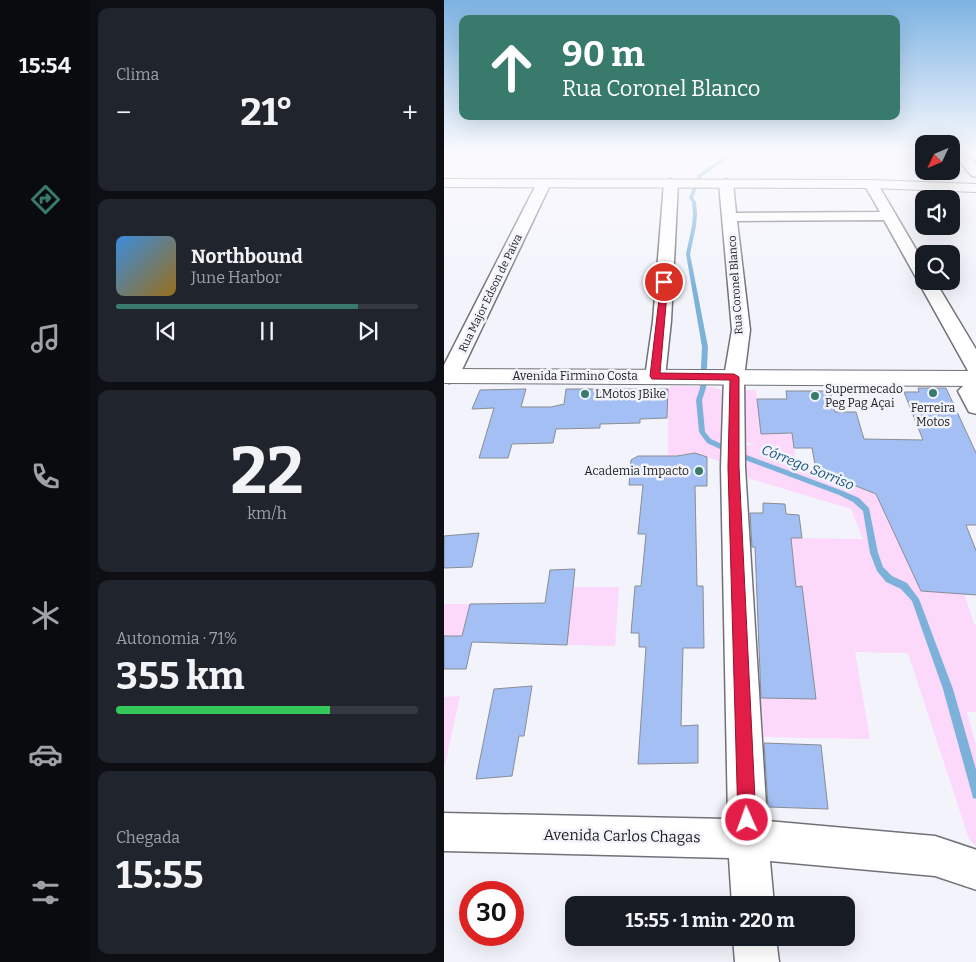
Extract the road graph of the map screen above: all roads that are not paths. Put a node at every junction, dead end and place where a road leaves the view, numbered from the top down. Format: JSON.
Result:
{"nodes":[{"id":1,"x":537,"y":198,"type":"edge"},
{"id":2,"x":677,"y":198,"type":"edge"},
{"id":3,"x":725,"y":198,"type":"edge"},
{"id":4,"x":879,"y":198,"type":"edge"},
{"id":5,"x":889,"y":216,"type":"junction"},
{"id":6,"x":730,"y":217,"type":"junction"},
{"id":7,"x":915,"y":261,"type":"edge"},
{"id":8,"x":931,"y":290,"type":"edge"},
{"id":9,"x":976,"y":369,"type":"edge"},
{"id":10,"x":655,"y":376,"type":"junction"},
{"id":11,"x":729,"y":377,"type":"junction"},
{"id":12,"x":976,"y":379,"type":"edge"},
{"id":13,"x":976,"y":384,"type":"edge"},
{"id":14,"x":445,"y":385,"type":"edge"},
{"id":15,"x":976,"y":407,"type":"edge"},
{"id":16,"x":444,"y":832,"type":"edge"},
{"id":17,"x":748,"y":839,"type":"junction"},
{"id":18,"x":976,"y":870,"type":"edge"},
{"id":19,"x":752,"y":896,"type":"edge"},
{"id":20,"x":756,"y":946,"type":"edge"},
{"id":21,"x":757,"y":962,"type":"edge"}],
"edges":[{"from":1,"to":14,"type":"street","name":"Rua Major Edson de Paiva"},
{"from":2,"to":10,"type":"street"},
{"from":3,"to":6,"type":"street","name":"Rua Coronel Blanco"},
{"from":4,"to":5,"type":"street"},
{"from":5,"to":6,"type":"street"},
{"from":5,"to":7,"type":"street"},
{"from":6,"to":11,"type":"street","name":"Rua Coronel Blanco"},
{"from":8,"to":9,"type":"street"},
{"from":10,"to":11,"type":"street","name":"Avenida Firmino Costa"},
{"from":10,"to":14,"type":"street","name":"Avenida Firmino Costa"},
{"from":11,"to":12,"type":"street","name":"Avenida Firmino Costa"},
{"from":11,"to":17,"type":"street","name":"Rua Coronel Blanco"},
{"from":13,"to":15,"type":"street"},
{"from":16,"to":17,"type":"street","name":"Avenida Carlos Chagas"},
{"from":17,"to":18,"type":"street","name":"Avenida Carlos Chagas"},
{"from":17,"to":19,"type":"street","name":"Rua Coronel Blanco"},
{"from":20,"to":21,"type":"street"}]}
